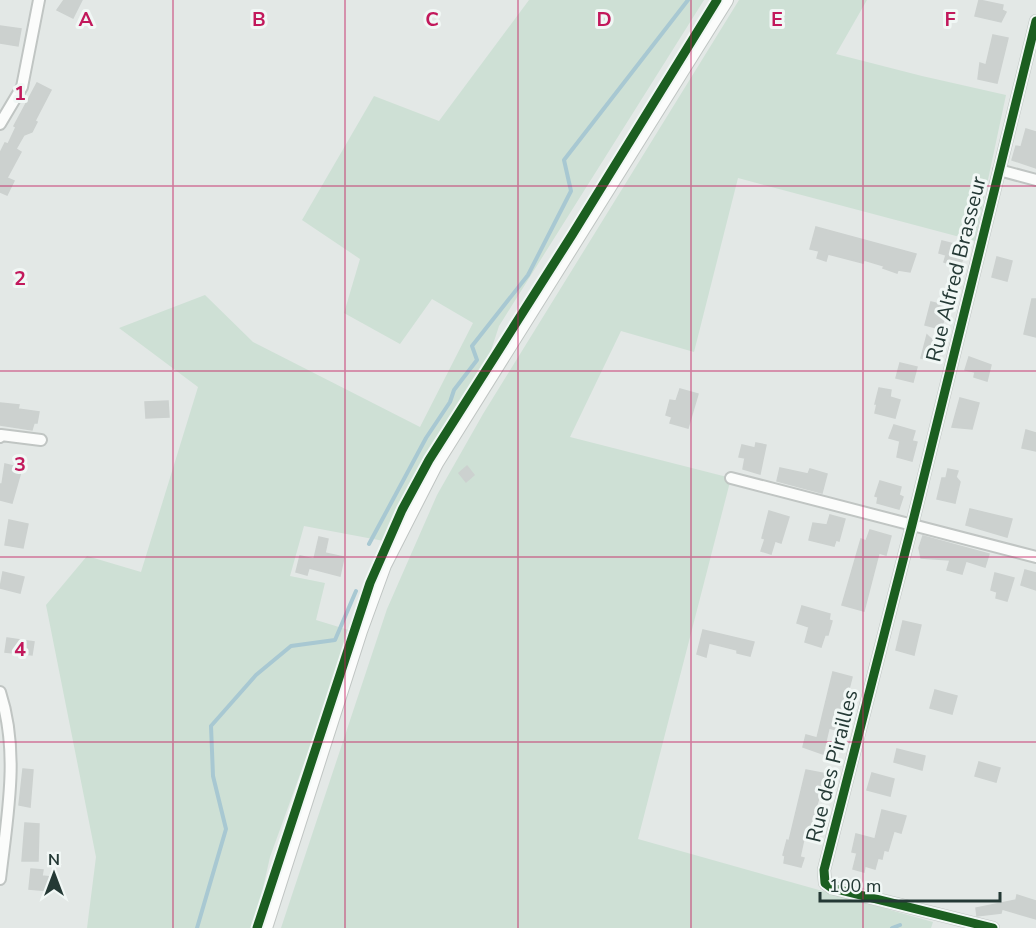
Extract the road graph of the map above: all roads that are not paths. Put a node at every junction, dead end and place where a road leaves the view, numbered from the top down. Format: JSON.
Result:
{"nodes":[{"id":1,"x":39,"y":0,"type":"edge"},
{"id":2,"x":726,"y":0,"type":"edge"},
{"id":3,"x":1036,"y":21,"type":"edge"},
{"id":4,"x":0,"y":124,"type":"edge"},
{"id":5,"x":999,"y":170,"type":"junction"},
{"id":6,"x":1036,"y":180,"type":"edge"},
{"id":7,"x":0,"y":437,"type":"edge"},
{"id":8,"x":41,"y":441,"type":"dead end"},
{"id":9,"x":731,"y":478,"type":"dead end"},
{"id":10,"x":912,"y":525,"type":"junction"},
{"id":11,"x":1036,"y":557,"type":"edge"},
{"id":12,"x":0,"y":692,"type":"edge"},
{"id":13,"x":0,"y":879,"type":"edge"},
{"id":14,"x":265,"y":928,"type":"edge"},
{"id":15,"x":993,"y":928,"type":"edge"}],
"edges":[{"from":1,"to":4,"type":"street"},
{"from":2,"to":14,"type":"street"},
{"from":3,"to":5,"type":"street","name":"Rue Alfred Brasseur"},
{"from":5,"to":6,"type":"street"},
{"from":5,"to":10,"type":"street","name":"Rue Alfred Brasseur"},
{"from":7,"to":8,"type":"street"},
{"from":9,"to":10,"type":"street"},
{"from":10,"to":11,"type":"street"},
{"from":10,"to":15,"type":"street","name":"Rue des Pirailles"},
{"from":12,"to":13,"type":"street"}]}
